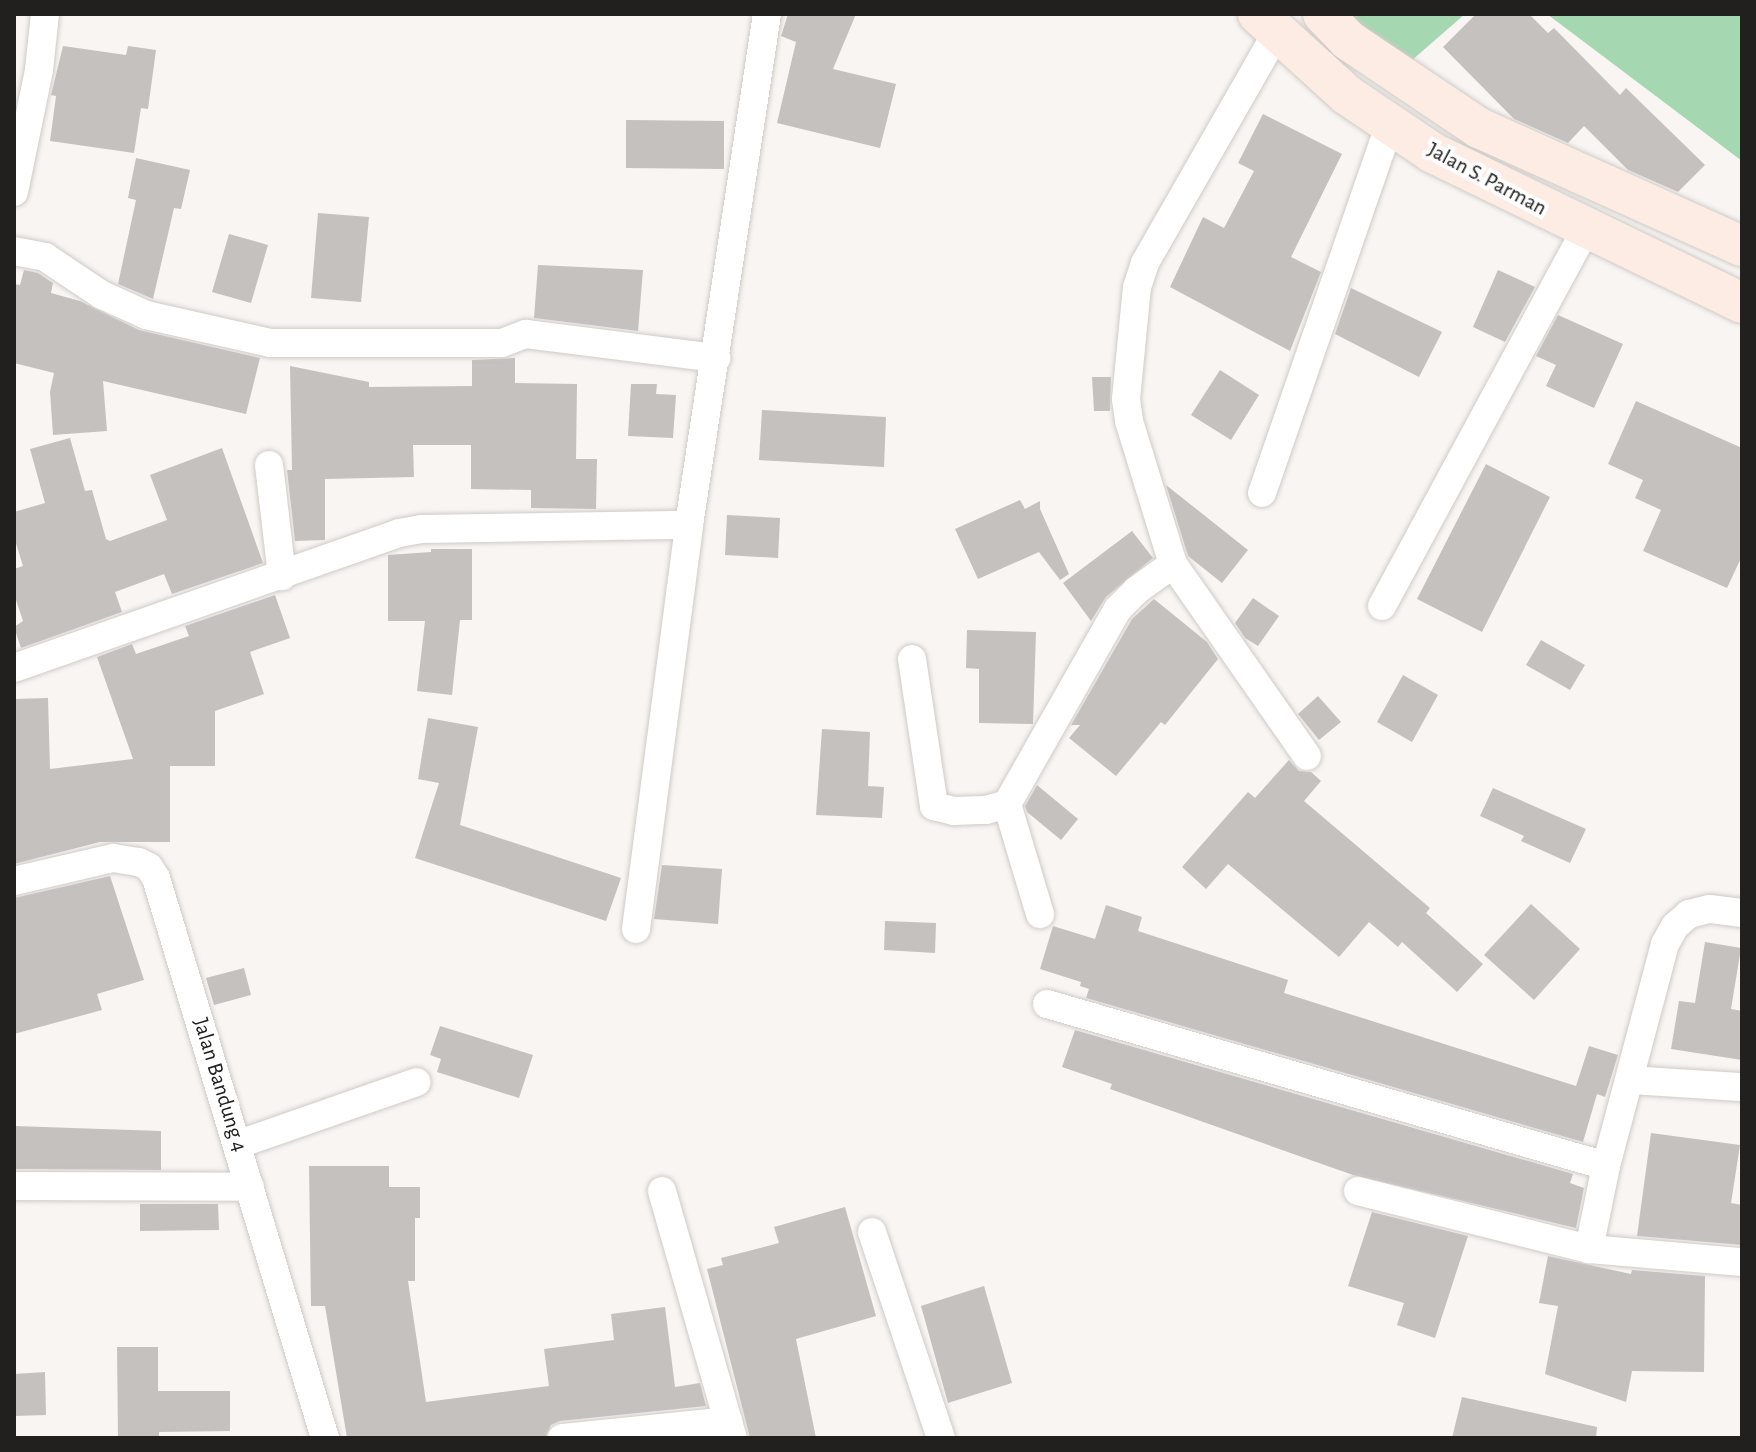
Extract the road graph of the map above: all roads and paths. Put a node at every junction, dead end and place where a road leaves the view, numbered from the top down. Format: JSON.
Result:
{"nodes":[{"id":1,"x":45,"y":14,"type":"edge"},
{"id":2,"x":767,"y":14,"type":"edge"},
{"id":3,"x":1323,"y":14,"type":"edge"},
{"id":4,"x":1267,"y":24,"type":"edge"},
{"id":5,"x":1390,"y":124,"type":"junction"},
{"id":6,"x":14,"y":192,"type":"edge"},
{"id":7,"x":1585,"y":230,"type":"junction"},
{"id":8,"x":1742,"y":246,"type":"edge"},
{"id":9,"x":14,"y":251,"type":"edge"},
{"id":10,"x":1742,"y":303,"type":"edge"},
{"id":11,"x":714,"y":372,"type":"junction"},
{"id":12,"x":269,"y":465,"type":"dead end"},
{"id":13,"x":1262,"y":493,"type":"dead end"},
{"id":14,"x":689,"y":525,"type":"junction"},
{"id":15,"x":1173,"y":564,"type":"junction"},
{"id":16,"x":282,"y":576,"type":"junction"},
{"id":17,"x":1382,"y":606,"type":"dead end"},
{"id":18,"x":912,"y":659,"type":"dead end"},
{"id":19,"x":14,"y":668,"type":"edge"},
{"id":20,"x":1307,"y":756,"type":"dead end"},
{"id":21,"x":996,"y":807,"type":"junction"},
{"id":22,"x":14,"y":881,"type":"edge"},
{"id":23,"x":1742,"y":913,"type":"edge"},
{"id":24,"x":1040,"y":914,"type":"dead end"},
{"id":25,"x":636,"y":929,"type":"dead end"},
{"id":26,"x":1047,"y":1004,"type":"dead end"},
{"id":27,"x":1630,"y":1080,"type":"junction"},
{"id":28,"x":417,"y":1082,"type":"dead end"},
{"id":29,"x":1742,"y":1087,"type":"edge"},
{"id":30,"x":239,"y":1144,"type":"junction"},
{"id":31,"x":1606,"y":1166,"type":"junction"},
{"id":32,"x":14,"y":1186,"type":"edge"},
{"id":33,"x":250,"y":1187,"type":"junction"},
{"id":34,"x":662,"y":1191,"type":"dead end"},
{"id":35,"x":1358,"y":1191,"type":"dead end"},
{"id":36,"x":872,"y":1232,"type":"dead end"},
{"id":37,"x":1591,"y":1236,"type":"junction"},
{"id":38,"x":1742,"y":1262,"type":"edge"},
{"id":39,"x":731,"y":1429,"type":"edge"},
{"id":40,"x":325,"y":1438,"type":"edge"},
{"id":41,"x":562,"y":1438,"type":"edge"},
{"id":42,"x":941,"y":1438,"type":"edge"}],
"edges":[{"from":1,"to":6,"type":"street"},
{"from":2,"to":11,"type":"street"},
{"from":3,"to":8,"type":"main road","name":"Jalan S. Parman"},
{"from":4,"to":5,"type":"main road","name":"Jalan S. Parman"},
{"from":4,"to":15,"type":"street"},
{"from":5,"to":7,"type":"main road","name":"Jalan S. Parman"},
{"from":5,"to":13,"type":"street"},
{"from":7,"to":10,"type":"main road","name":"Jalan S. Parman"},
{"from":7,"to":17,"type":"street"},
{"from":9,"to":11,"type":"street"},
{"from":11,"to":14,"type":"street"},
{"from":12,"to":16,"type":"street"},
{"from":14,"to":16,"type":"street"},
{"from":14,"to":25,"type":"street"},
{"from":15,"to":20,"type":"street"},
{"from":15,"to":21,"type":"street"},
{"from":16,"to":19,"type":"street"},
{"from":18,"to":21,"type":"street"},
{"from":21,"to":24,"type":"street"},
{"from":22,"to":30,"type":"street","name":"Jalan Bandung 4"},
{"from":23,"to":27,"type":"street"},
{"from":26,"to":31,"type":"street"},
{"from":27,"to":29,"type":"street"},
{"from":27,"to":31,"type":"street"},
{"from":28,"to":30,"type":"street"},
{"from":30,"to":33,"type":"street","name":"Jalan Bandung 4"},
{"from":31,"to":37,"type":"street"},
{"from":32,"to":33,"type":"street"},
{"from":33,"to":40,"type":"street","name":"Jalan Bandung 4"},
{"from":34,"to":39,"type":"street"},
{"from":35,"to":37,"type":"street"},
{"from":36,"to":42,"type":"street"},
{"from":37,"to":38,"type":"street"},
{"from":39,"to":41,"type":"street"}]}
